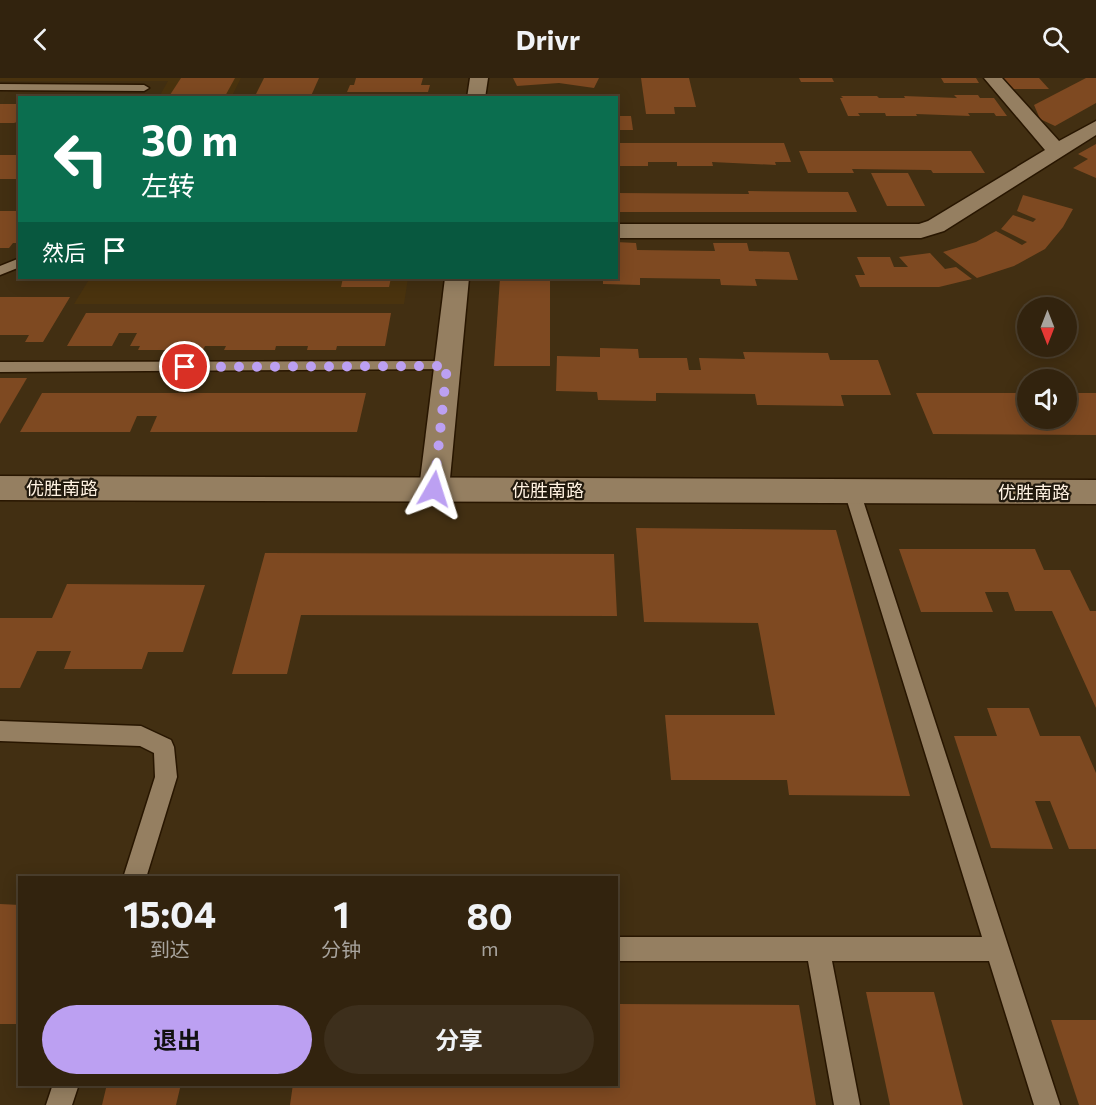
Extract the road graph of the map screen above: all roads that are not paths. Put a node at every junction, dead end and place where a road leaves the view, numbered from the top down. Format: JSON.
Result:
{"nodes":[{"id":1,"x":479,"y":78,"type":"edge"},
{"id":2,"x":993,"y":78,"type":"edge"},
{"id":3,"x":0,"y":87,"type":"edge"},
{"id":4,"x":138,"y":96,"type":"edge"},
{"id":5,"x":477,"y":96,"type":"edge"},
{"id":6,"x":1096,"y":127,"type":"edge"},
{"id":7,"x":1057,"y":151,"type":"junction"},
{"id":8,"x":618,"y":231,"type":"edge"},
{"id":9,"x":18,"y":263,"type":"edge"},
{"id":10,"x":0,"y":271,"type":"edge"},
{"id":11,"x":457,"y":279,"type":"edge"},
{"id":12,"x":447,"y":366,"type":"junction"},
{"id":13,"x":0,"y":367,"type":"edge"},
{"id":14,"x":0,"y":488,"type":"edge"},
{"id":15,"x":434,"y":489,"type":"junction"},
{"id":16,"x":852,"y":491,"type":"junction"},
{"id":17,"x":1096,"y":492,"type":"edge"},
{"id":18,"x":0,"y":731,"type":"edge"},
{"id":19,"x":135,"y":876,"type":"edge"},
{"id":20,"x":618,"y":949,"type":"edge"},
{"id":21,"x":819,"y":949,"type":"junction"},
{"id":22,"x":998,"y":949,"type":"junction"},
{"id":23,"x":65,"y":1086,"type":"edge"},
{"id":24,"x":59,"y":1105,"type":"edge"},
{"id":25,"x":847,"y":1105,"type":"edge"},
{"id":26,"x":1047,"y":1105,"type":"edge"}],
"edges":[{"from":1,"to":5,"type":"street"},
{"from":2,"to":7,"type":"street"},
{"from":3,"to":4,"type":"lane"},
{"from":6,"to":7,"type":"street"},
{"from":7,"to":8,"type":"street"},
{"from":9,"to":10,"type":"lane"},
{"from":11,"to":12,"type":"street"},
{"from":12,"to":13,"type":"lane"},
{"from":12,"to":15,"type":"street"},
{"from":14,"to":15,"type":"street","name":"优胜南路"},
{"from":15,"to":16,"type":"street","name":"优胜南路"},
{"from":16,"to":17,"type":"street","name":"优胜南路"},
{"from":16,"to":22,"type":"lane"},
{"from":18,"to":19,"type":"lane"},
{"from":20,"to":21,"type":"lane"},
{"from":21,"to":22,"type":"lane"},
{"from":21,"to":25,"type":"lane"},
{"from":22,"to":26,"type":"lane"},
{"from":23,"to":24,"type":"lane"}]}
